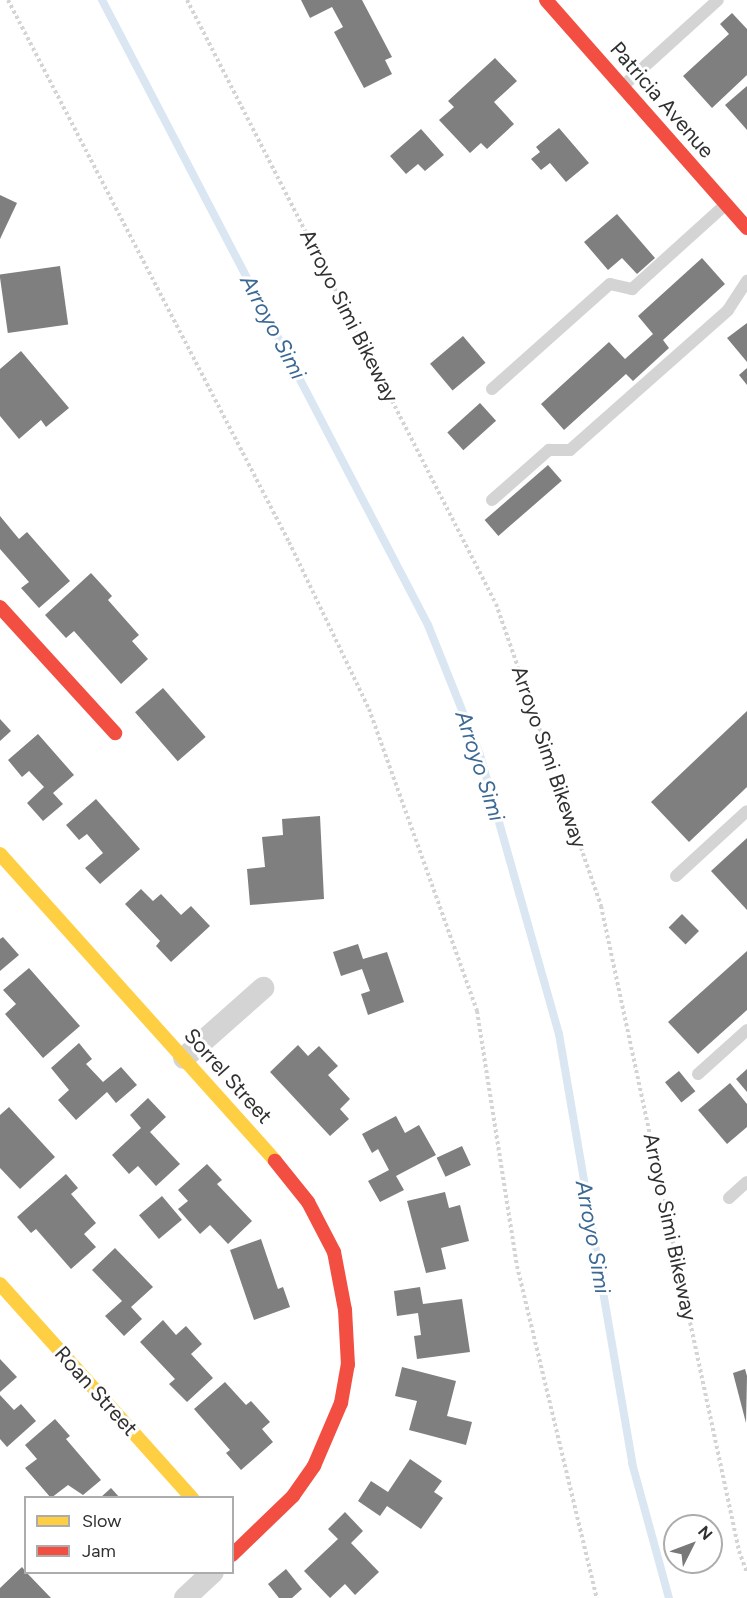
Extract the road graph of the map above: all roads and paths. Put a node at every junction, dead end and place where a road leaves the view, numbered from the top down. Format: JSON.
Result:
{"nodes":[{"id":1,"x":8,"y":0,"type":"edge"},
{"id":2,"x":187,"y":0,"type":"edge"},
{"id":3,"x":546,"y":0,"type":"edge"},
{"id":4,"x":718,"y":0,"type":"edge"},
{"id":5,"x":622,"y":87,"type":"junction"},
{"id":6,"x":726,"y":204,"type":"junction"},
{"id":7,"x":747,"y":206,"type":"edge"},
{"id":8,"x":736,"y":216,"type":"junction"},
{"id":9,"x":747,"y":228,"type":"edge"},
{"id":10,"x":747,"y":281,"type":"edge"},
{"id":11,"x":492,"y":389,"type":"dead end"},
{"id":12,"x":492,"y":500,"type":"dead end"},
{"id":13,"x":0,"y":607,"type":"edge"},
{"id":14,"x":115,"y":734,"type":"dead end"},
{"id":15,"x":747,"y":811,"type":"edge"},
{"id":16,"x":0,"y":854,"type":"edge"},
{"id":17,"x":676,"y":876,"type":"dead end"},
{"id":18,"x":263,"y":988,"type":"dead end"},
{"id":19,"x":747,"y":1030,"type":"edge"},
{"id":20,"x":184,"y":1058,"type":"junction"},
{"id":21,"x":699,"y":1074,"type":"dead end"},
{"id":22,"x":747,"y":1182,"type":"edge"},
{"id":23,"x":729,"y":1198,"type":"dead end"},
{"id":24,"x":0,"y":1284,"type":"edge"},
{"id":25,"x":191,"y":1496,"type":"edge"},
{"id":26,"x":235,"y":1549,"type":"edge"},
{"id":27,"x":747,"y":1573,"type":"edge"},
{"id":28,"x":211,"y":1574,"type":"edge"},
{"id":29,"x":185,"y":1598,"type":"edge"},
{"id":30,"x":597,"y":1598,"type":"edge"}],
"edges":[{"from":1,"to":30,"type":"path"},
{"from":2,"to":27,"type":"path","name":"Arroyo Simi Bikeway"},
{"from":3,"to":5,"type":"street","name":"Patricia Avenue"},
{"from":4,"to":5,"type":"lane"},
{"from":5,"to":6,"type":"street","name":"Patricia Avenue"},
{"from":6,"to":8,"type":"street","name":"Patricia Avenue"},
{"from":6,"to":11,"type":"lane"},
{"from":7,"to":8,"type":"lane"},
{"from":8,"to":9,"type":"street","name":"Patricia Avenue"},
{"from":10,"to":12,"type":"lane"},
{"from":13,"to":14,"type":"street"},
{"from":15,"to":17,"type":"lane"},
{"from":16,"to":20,"type":"street","name":"Sorrel Street"},
{"from":18,"to":20,"type":"street"},
{"from":19,"to":21,"type":"lane"},
{"from":20,"to":26,"type":"street","name":"Sorrel Street"},
{"from":22,"to":23,"type":"lane"},
{"from":24,"to":25,"type":"street","name":"Roan Street"},
{"from":28,"to":29,"type":"street"}]}
